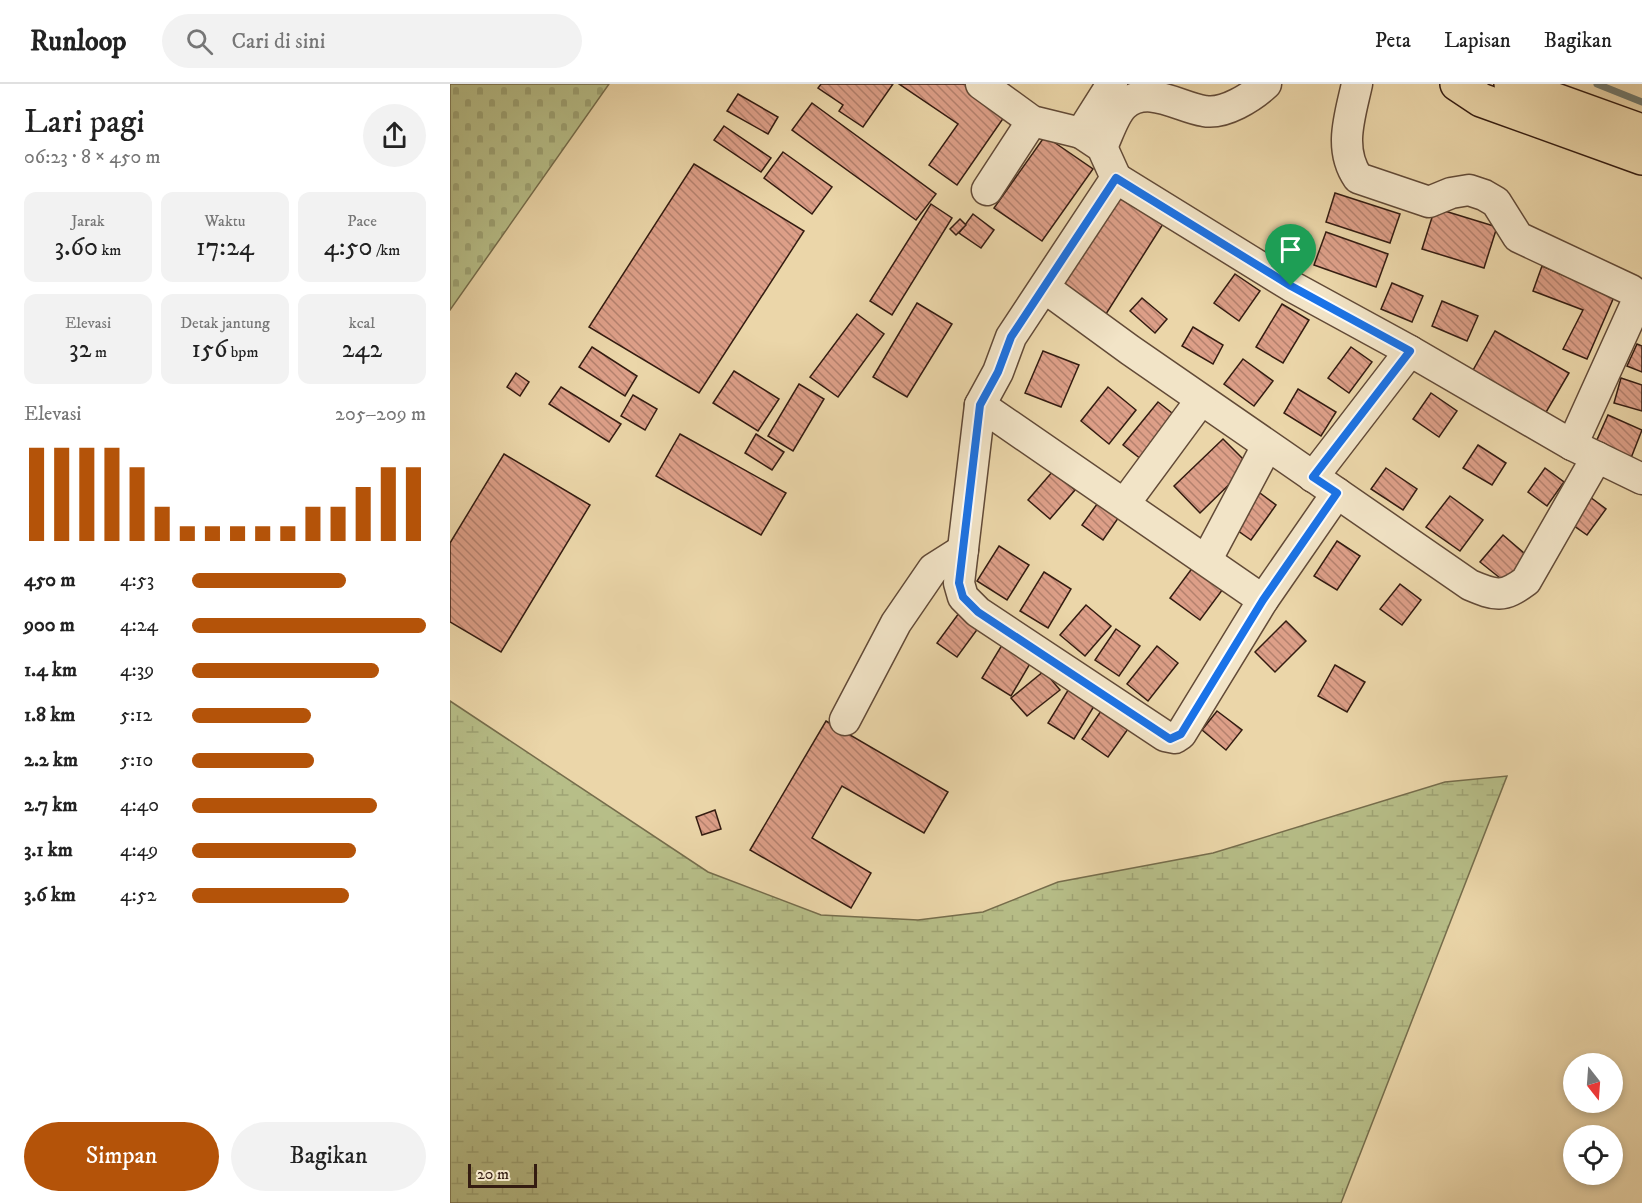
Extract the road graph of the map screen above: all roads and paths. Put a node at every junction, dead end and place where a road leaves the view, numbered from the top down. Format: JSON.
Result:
{"nodes":[{"id":1,"x":981,"y":84,"type":"edge"},
{"id":2,"x":1112,"y":84,"type":"edge"},
{"id":3,"x":1266,"y":84,"type":"edge"},
{"id":4,"x":1357,"y":84,"type":"edge"},
{"id":5,"x":1457,"y":84,"type":"edge"},
{"id":6,"x":1511,"y":84,"type":"edge"},
{"id":7,"x":1032,"y":121,"type":"junction"},
{"id":8,"x":1642,"y":131,"type":"edge"},
{"id":9,"x":1092,"y":140,"type":"junction"},
{"id":10,"x":1642,"y":158,"type":"edge"},
{"id":11,"x":1116,"y":178,"type":"junction"},
{"id":12,"x":987,"y":190,"type":"dead end"},
{"id":13,"x":1045,"y":288,"type":"junction"},
{"id":14,"x":1410,"y":351,"type":"junction"},
{"id":15,"x":1202,"y":400,"type":"junction"},
{"id":16,"x":980,"y":405,"type":"junction"},
{"id":17,"x":1268,"y":446,"type":"junction"},
{"id":18,"x":1585,"y":451,"type":"junction"},
{"id":19,"x":1642,"y":479,"type":"edge"},
{"id":20,"x":1325,"y":485,"type":"junction"},
{"id":21,"x":1125,"y":503,"type":"junction"},
{"id":22,"x":963,"y":550,"type":"junction"},
{"id":23,"x":1207,"y":559,"type":"junction"},
{"id":24,"x":1263,"y":600,"type":"junction"},
{"id":25,"x":845,"y":720,"type":"dead end"}],
"edges":[{"from":1,"to":7,"type":"street"},
{"from":2,"to":9,"type":"street"},
{"from":3,"to":9,"type":"street"},
{"from":4,"to":18,"type":"street"},
{"from":5,"to":10,"type":"highway"},
{"from":6,"to":8,"type":"highway"},
{"from":7,"to":9,"type":"street"},
{"from":7,"to":12,"type":"street"},
{"from":9,"to":11,"type":"street"},
{"from":11,"to":13,"type":"street"},
{"from":11,"to":14,"type":"street"},
{"from":13,"to":15,"type":"street"},
{"from":13,"to":16,"type":"street"},
{"from":14,"to":18,"type":"street"},
{"from":14,"to":20,"type":"street"},
{"from":15,"to":17,"type":"street"},
{"from":15,"to":21,"type":"street"},
{"from":16,"to":21,"type":"street"},
{"from":16,"to":22,"type":"street"},
{"from":17,"to":20,"type":"street"},
{"from":17,"to":23,"type":"street"},
{"from":18,"to":19,"type":"street"},
{"from":18,"to":20,"type":"street"},
{"from":20,"to":24,"type":"street"},
{"from":21,"to":23,"type":"street"},
{"from":22,"to":24,"type":"street"},
{"from":22,"to":25,"type":"street"},
{"from":23,"to":24,"type":"street"}]}
